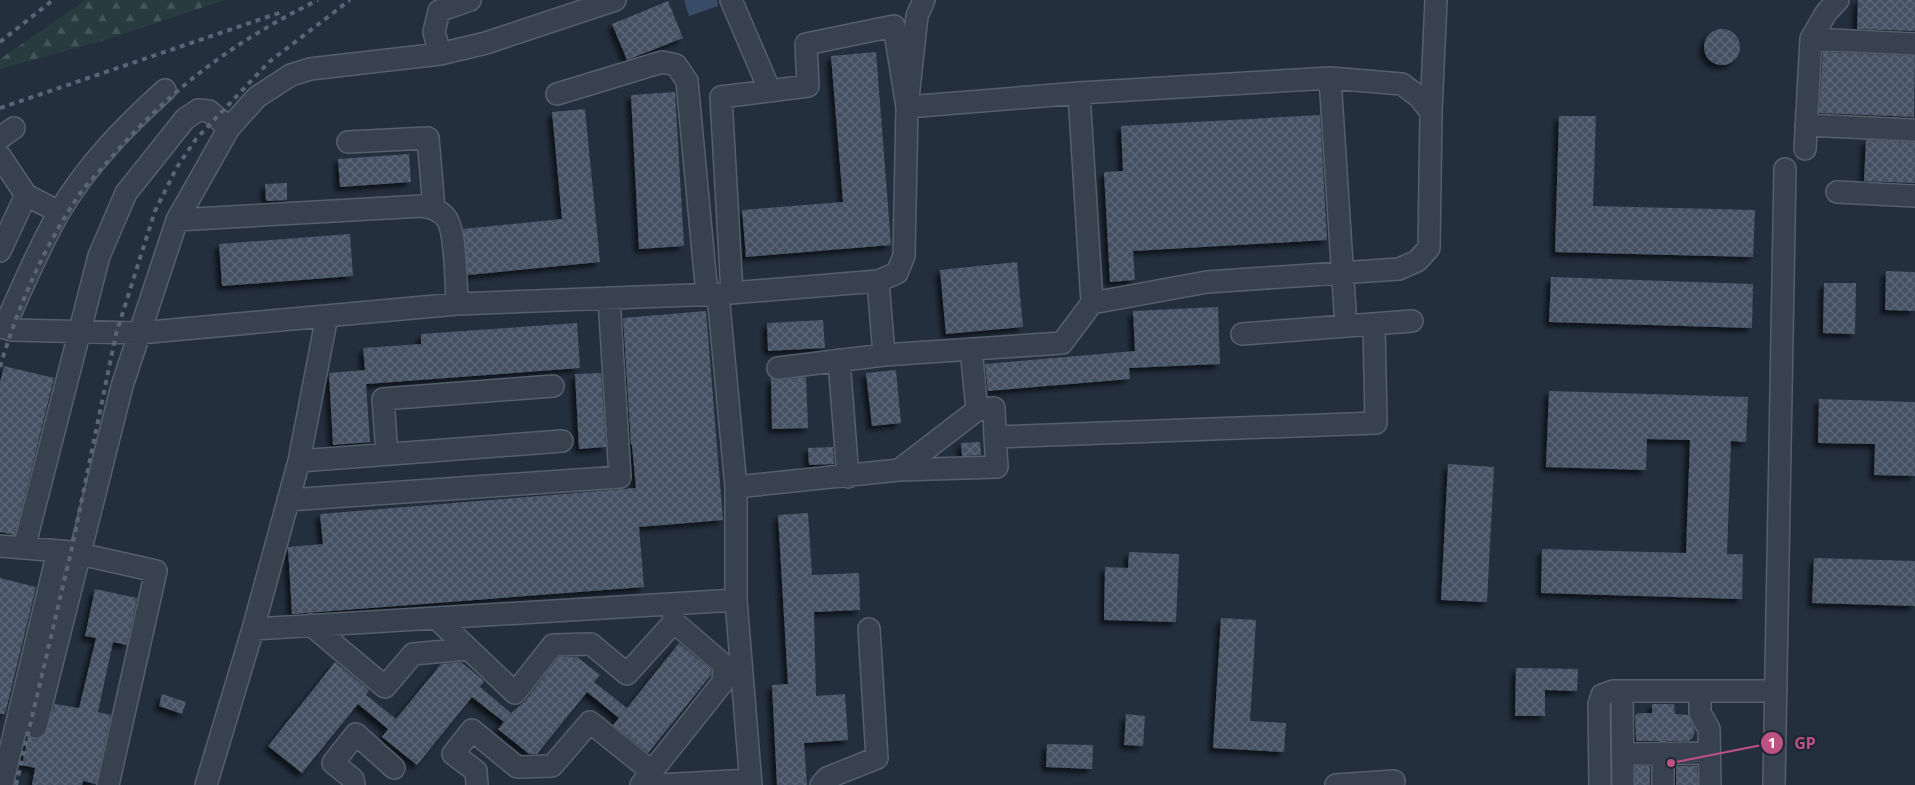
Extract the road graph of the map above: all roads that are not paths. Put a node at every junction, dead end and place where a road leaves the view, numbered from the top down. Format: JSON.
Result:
{"nodes":[{"id":1,"x":470,"y":0,"type":"edge"},
{"id":2,"x":615,"y":0,"type":"edge"},
{"id":3,"x":731,"y":0,"type":"edge"},
{"id":4,"x":924,"y":0,"type":"edge"},
{"id":5,"x":1436,"y":0,"type":"edge"},
{"id":6,"x":1838,"y":0,"type":"edge"},
{"id":7,"x":587,"y":5,"type":"edge"},
{"id":8,"x":1811,"y":39,"type":"junction"},
{"id":9,"x":1915,"y":44,"type":"edge"},
{"id":10,"x":440,"y":54,"type":"junction"},
{"id":11,"x":1330,"y":78,"type":"junction"},
{"id":12,"x":165,"y":90,"type":"dead end"},
{"id":13,"x":770,"y":91,"type":"junction"},
{"id":14,"x":1079,"y":93,"type":"junction"},
{"id":15,"x":557,"y":94,"type":"dead end"},
{"id":16,"x":907,"y":107,"type":"junction"},
{"id":17,"x":1431,"y":112,"type":"junction"},
{"id":18,"x":1806,"y":125,"type":"junction"},
{"id":19,"x":229,"y":128,"type":"junction"},
{"id":20,"x":1914,"y":130,"type":"edge"},
{"id":21,"x":348,"y":142,"type":"dead end"},
{"id":22,"x":1805,"y":149,"type":"dead end"},
{"id":23,"x":0,"y":156,"type":"edge"},
{"id":24,"x":1785,"y":169,"type":"dead end"},
{"id":25,"x":1837,"y":192,"type":"dead end"},
{"id":26,"x":26,"y":195,"type":"junction"},
{"id":27,"x":1915,"y":196,"type":"edge"},
{"id":28,"x":434,"y":208,"type":"junction"},
{"id":29,"x":59,"y":212,"type":"junction"},
{"id":30,"x":177,"y":220,"type":"junction"},
{"id":31,"x":0,"y":251,"type":"edge"},
{"id":32,"x":1342,"y":272,"type":"junction"},
{"id":33,"x":878,"y":281,"type":"junction"},
{"id":34,"x":719,"y":294,"type":"junction"},
{"id":35,"x":609,"y":298,"type":"junction"},
{"id":36,"x":1092,"y":303,"type":"junction"},
{"id":37,"x":457,"y":304,"type":"junction"},
{"id":38,"x":327,"y":316,"type":"junction"},
{"id":39,"x":1412,"y":322,"type":"dead end"},
{"id":40,"x":1374,"y":325,"type":"junction"},
{"id":41,"x":1346,"y":326,"type":"junction"},
{"id":42,"x":2,"y":327,"type":"edge"},
{"id":43,"x":80,"y":331,"type":"junction"},
{"id":44,"x":139,"y":333,"type":"junction"},
{"id":45,"x":1242,"y":334,"type":"dead end"},
{"id":46,"x":971,"y":349,"type":"junction"},
{"id":47,"x":884,"y":355,"type":"junction"},
{"id":48,"x":839,"y":360,"type":"junction"},
{"id":49,"x":778,"y":368,"type":"dead end"},
{"id":50,"x":553,"y":386,"type":"dead end"},
{"id":51,"x":977,"y":410,"type":"junction"},
{"id":52,"x":995,"y":437,"type":"junction"},
{"id":53,"x":562,"y":441,"type":"dead end"},
{"id":54,"x":387,"y":454,"type":"junction"},
{"id":55,"x":299,"y":461,"type":"junction"},
{"id":56,"x":899,"y":470,"type":"junction"},
{"id":57,"x":848,"y":477,"type":"junction"},
{"id":58,"x":736,"y":487,"type":"junction"},
{"id":59,"x":288,"y":500,"type":"junction"},
{"id":60,"x":0,"y":546,"type":"edge"},
{"id":61,"x":24,"y":548,"type":"junction"},
{"id":62,"x":58,"y":551,"type":"junction"},
{"id":63,"x":81,"y":554,"type":"junction"},
{"id":64,"x":736,"y":600,"type":"junction"},
{"id":65,"x":674,"y":613,"type":"junction"},
{"id":66,"x":436,"y":618,"type":"junction"},
{"id":67,"x":311,"y":626,"type":"junction"},
{"id":68,"x":253,"y":629,"type":"junction"},
{"id":69,"x":869,"y":629,"type":"dead end"},
{"id":70,"x":467,"y":649,"type":"junction"},
{"id":71,"x":1622,"y":691,"type":"junction"},
{"id":72,"x":1700,"y":691,"type":"junction"},
{"id":73,"x":1776,"y":691,"type":"junction"},
{"id":74,"x":36,"y":726,"type":"dead end"},
{"id":75,"x":1663,"y":753,"type":"junction"},
{"id":76,"x":1709,"y":753,"type":"junction"},
{"id":77,"x":1623,"y":754,"type":"junction"},
{"id":78,"x":394,"y":768,"type":"dead end"},
{"id":79,"x":1393,"y":779,"type":"edge"},
{"id":80,"x":651,"y":780,"type":"edge"},
{"id":81,"x":1367,"y":780,"type":"edge"},
{"id":82,"x":750,"y":782,"type":"edge"},
{"id":83,"x":2,"y":785,"type":"edge"},
{"id":84,"x":108,"y":785,"type":"edge"},
{"id":85,"x":206,"y":785,"type":"edge"},
{"id":86,"x":354,"y":785,"type":"edge"},
{"id":87,"x":477,"y":785,"type":"edge"},
{"id":88,"x":821,"y":785,"type":"edge"},
{"id":89,"x":1336,"y":785,"type":"edge"},
{"id":90,"x":1600,"y":785,"type":"edge"},
{"id":91,"x":1623,"y":785,"type":"edge"},
{"id":92,"x":1663,"y":785,"type":"edge"},
{"id":93,"x":1710,"y":785,"type":"edge"},
{"id":94,"x":1774,"y":785,"type":"edge"}],
"edges":[{"from":1,"to":10,"type":"lane"},
{"from":2,"to":7,"type":"lane"},
{"from":3,"to":13,"type":"lane"},
{"from":4,"to":16,"type":"lane"},
{"from":5,"to":17,"type":"lane"},
{"from":6,"to":8,"type":"lane"},
{"from":7,"to":10,"type":"lane"},
{"from":8,"to":9,"type":"lane"},
{"from":8,"to":18,"type":"lane"},
{"from":10,"to":19,"type":"lane"},
{"from":11,"to":14,"type":"lane"},
{"from":11,"to":17,"type":"lane"},
{"from":11,"to":32,"type":"lane"},
{"from":12,"to":29,"type":"lane"},
{"from":13,"to":16,"type":"lane"},
{"from":13,"to":34,"type":"lane"},
{"from":14,"to":16,"type":"lane"},
{"from":14,"to":36,"type":"lane"},
{"from":15,"to":34,"type":"lane"},
{"from":16,"to":33,"type":"lane"},
{"from":17,"to":32,"type":"lane"},
{"from":18,"to":20,"type":"lane"},
{"from":18,"to":22,"type":"lane"},
{"from":19,"to":30,"type":"lane"},
{"from":19,"to":43,"type":"lane"},
{"from":21,"to":28,"type":"lane"},
{"from":23,"to":26,"type":"lane"},
{"from":24,"to":73,"type":"lane"},
{"from":25,"to":27,"type":"lane"},
{"from":26,"to":29,"type":"lane"},
{"from":26,"to":31,"type":"lane"},
{"from":28,"to":30,"type":"lane"},
{"from":28,"to":37,"type":"lane"},
{"from":29,"to":42,"type":"lane"},
{"from":30,"to":44,"type":"lane"},
{"from":32,"to":36,"type":"lane"},
{"from":32,"to":41,"type":"lane"},
{"from":33,"to":34,"type":"lane"},
{"from":33,"to":47,"type":"lane"},
{"from":34,"to":35,"type":"lane"},
{"from":34,"to":58,"type":"lane"},
{"from":35,"to":37,"type":"lane"},
{"from":35,"to":59,"type":"lane"},
{"from":36,"to":46,"type":"lane"},
{"from":37,"to":38,"type":"lane"},
{"from":38,"to":44,"type":"lane"},
{"from":38,"to":55,"type":"lane"},
{"from":39,"to":40,"type":"lane"},
{"from":40,"to":41,"type":"lane"},
{"from":40,"to":52,"type":"lane"},
{"from":41,"to":45,"type":"lane"},
{"from":42,"to":43,"type":"lane"},
{"from":43,"to":44,"type":"lane"},
{"from":43,"to":61,"type":"lane"},
{"from":44,"to":63,"type":"lane"},
{"from":46,"to":47,"type":"lane"},
{"from":46,"to":51,"type":"lane"},
{"from":47,"to":48,"type":"lane"},
{"from":48,"to":49,"type":"lane"},
{"from":48,"to":57,"type":"lane"},
{"from":50,"to":54,"type":"lane"},
{"from":51,"to":52,"type":"lane"},
{"from":51,"to":56,"type":"lane"},
{"from":52,"to":56,"type":"lane"},
{"from":53,"to":54,"type":"lane"},
{"from":54,"to":55,"type":"lane"},
{"from":55,"to":59,"type":"lane"},
{"from":56,"to":57,"type":"lane"},
{"from":57,"to":58,"type":"lane"},
{"from":58,"to":64,"type":"lane"},
{"from":59,"to":68,"type":"lane"},
{"from":60,"to":61,"type":"lane"},
{"from":61,"to":62,"type":"lane"},
{"from":62,"to":63,"type":"lane"},
{"from":62,"to":83,"type":"lane"},
{"from":63,"to":74,"type":"lane"},
{"from":63,"to":84,"type":"lane"},
{"from":64,"to":65,"type":"lane"},
{"from":64,"to":82,"type":"lane"},
{"from":65,"to":66,"type":"lane"},
{"from":65,"to":70,"type":"lane"},
{"from":65,"to":80,"type":"lane"},
{"from":66,"to":67,"type":"lane"},
{"from":66,"to":70,"type":"lane"},
{"from":67,"to":68,"type":"lane"},
{"from":67,"to":70,"type":"lane"},
{"from":68,"to":85,"type":"lane"},
{"from":69,"to":88,"type":"lane"},
{"from":71,"to":72,"type":"lane"},
{"from":71,"to":77,"type":"lane"},
{"from":71,"to":90,"type":"lane"},
{"from":72,"to":73,"type":"lane"},
{"from":72,"to":76,"type":"lane"},
{"from":73,"to":94,"type":"lane"},
{"from":75,"to":76,"type":"lane"},
{"from":75,"to":77,"type":"lane"},
{"from":75,"to":92,"type":"lane"},
{"from":76,"to":93,"type":"lane"},
{"from":77,"to":91,"type":"lane"},
{"from":78,"to":86,"type":"lane"},
{"from":79,"to":81,"type":"lane"},
{"from":80,"to":82,"type":"lane"},
{"from":80,"to":87,"type":"lane"},
{"from":81,"to":89,"type":"lane"}]}
